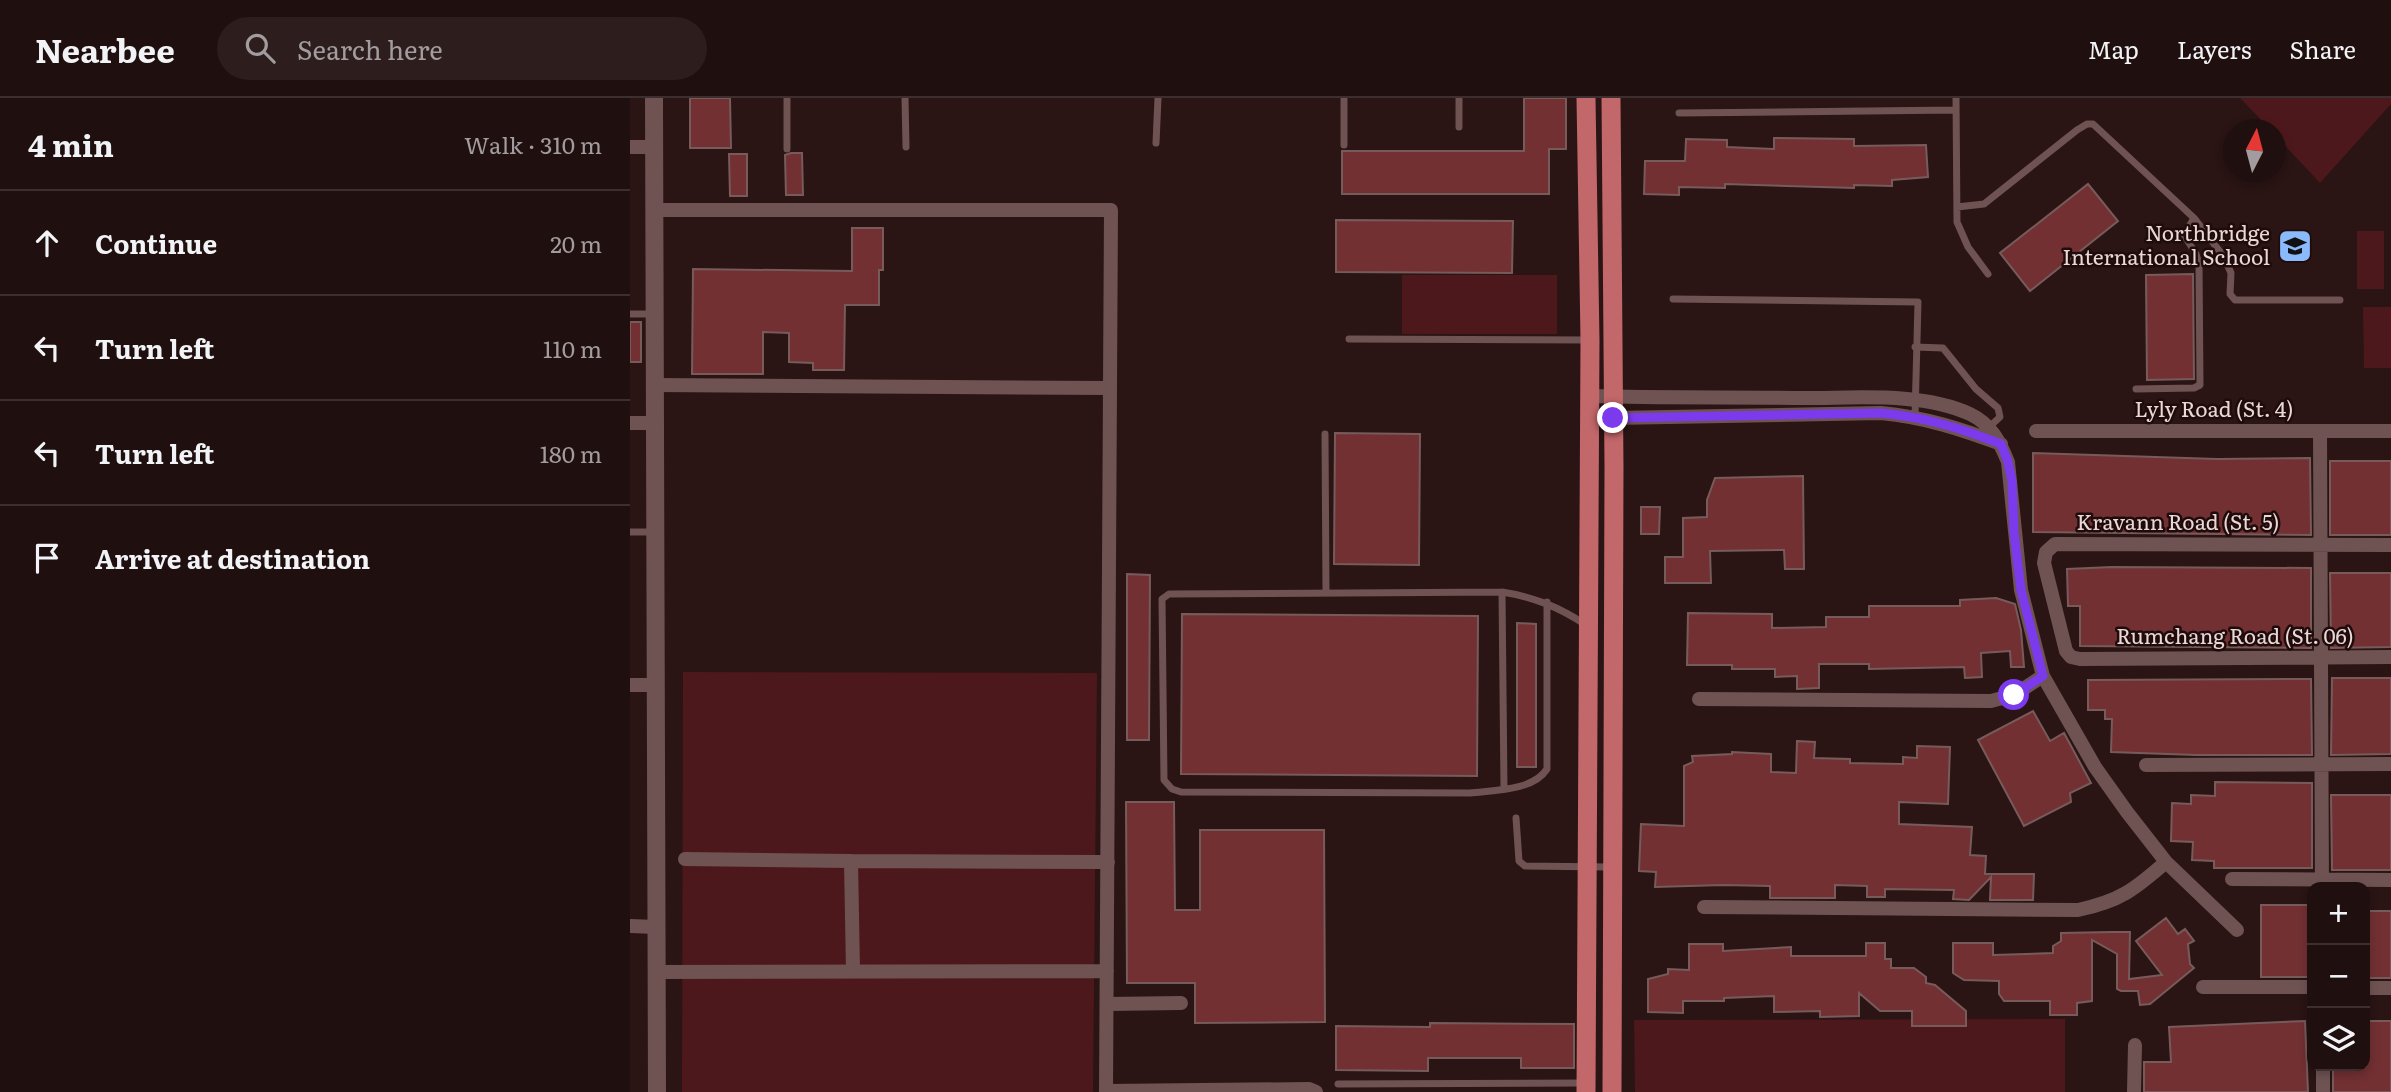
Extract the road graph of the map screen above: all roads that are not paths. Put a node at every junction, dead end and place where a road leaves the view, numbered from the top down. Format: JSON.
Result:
{"nodes":[{"id":1,"x":654,"y":98,"type":"edge"},
{"id":2,"x":787,"y":98,"type":"edge"},
{"id":3,"x":905,"y":98,"type":"edge"},
{"id":4,"x":1158,"y":98,"type":"edge"},
{"id":5,"x":1343,"y":98,"type":"edge"},
{"id":6,"x":1460,"y":98,"type":"edge"},
{"id":7,"x":1586,"y":98,"type":"edge"},
{"id":8,"x":1611,"y":98,"type":"edge"},
{"id":9,"x":1955,"y":98,"type":"edge"},
{"id":10,"x":1956,"y":110,"type":"junction"},
{"id":11,"x":1678,"y":113,"type":"dead end"},
{"id":12,"x":1459,"y":127,"type":"dead end"},
{"id":13,"x":1156,"y":143,"type":"dead end"},
{"id":14,"x":1344,"y":145,"type":"dead end"},
{"id":15,"x":630,"y":147,"type":"edge"},
{"id":16,"x":654,"y":147,"type":"junction"},
{"id":17,"x":906,"y":148,"type":"dead end"},
{"id":18,"x":787,"y":149,"type":"dead end"},
{"id":19,"x":1956,"y":206,"type":"junction"},
{"id":20,"x":655,"y":210,"type":"junction"},
{"id":21,"x":2194,"y":218,"type":"junction"},
{"id":22,"x":1988,"y":274,"type":"dead end"},
{"id":23,"x":1673,"y":299,"type":"dead end"},
{"id":24,"x":2340,"y":300,"type":"dead end"},
{"id":25,"x":630,"y":314,"type":"edge"},
{"id":26,"x":655,"y":314,"type":"junction"},
{"id":27,"x":1349,"y":339,"type":"dead end"},
{"id":28,"x":1590,"y":340,"type":"junction"},
{"id":29,"x":1915,"y":347,"type":"junction"},
{"id":30,"x":655,"y":385,"type":"junction"},
{"id":31,"x":1110,"y":388,"type":"junction"},
{"id":32,"x":2136,"y":388,"type":"dead end"},
{"id":33,"x":1588,"y":396,"type":"junction"},
{"id":34,"x":1614,"y":396,"type":"junction"},
{"id":35,"x":1914,"y":401,"type":"junction"},
{"id":36,"x":1914,"y":416,"type":"junction"},
{"id":37,"x":1589,"y":417,"type":"junction"},
{"id":38,"x":1613,"y":418,"type":"junction"},
{"id":39,"x":630,"y":423,"type":"edge"},
{"id":40,"x":655,"y":423,"type":"junction"},
{"id":41,"x":2036,"y":430,"type":"dead end"},
{"id":42,"x":1985,"y":431,"type":"junction"},
{"id":43,"x":2320,"y":431,"type":"junction"},
{"id":44,"x":2391,"y":431,"type":"edge"},
{"id":45,"x":1325,"y":434,"type":"dead end"},
{"id":46,"x":630,"y":532,"type":"edge"},
{"id":47,"x":655,"y":532,"type":"junction"},
{"id":48,"x":2320,"y":545,"type":"junction"},
{"id":49,"x":2391,"y":545,"type":"edge"},
{"id":50,"x":1502,"y":592,"type":"junction"},
{"id":51,"x":1326,"y":593,"type":"junction"},
{"id":52,"x":1547,"y":602,"type":"junction"},
{"id":53,"x":1590,"y":627,"type":"junction"},
{"id":54,"x":2391,"y":657,"type":"edge"},
{"id":55,"x":2321,"y":658,"type":"junction"},
{"id":56,"x":2080,"y":659,"type":"joint"},
{"id":57,"x":2043,"y":676,"type":"junction"},
{"id":58,"x":630,"y":685,"type":"edge"},
{"id":59,"x":656,"y":685,"type":"junction"},
{"id":60,"x":1699,"y":699,"type":"dead end"},
{"id":61,"x":2321,"y":764,"type":"junction"},
{"id":62,"x":2391,"y":764,"type":"edge"},
{"id":63,"x":2146,"y":765,"type":"dead end"},
{"id":64,"x":1504,"y":789,"type":"junction"},
{"id":65,"x":1516,"y":818,"type":"dead end"},
{"id":66,"x":685,"y":859,"type":"dead end"},
{"id":67,"x":851,"y":861,"type":"junction"},
{"id":68,"x":1108,"y":862,"type":"junction"},
{"id":69,"x":2166,"y":862,"type":"junction"},
{"id":70,"x":1587,"y":867,"type":"junction"},
{"id":71,"x":1612,"y":867,"type":"junction"},
{"id":72,"x":2232,"y":879,"type":"dead end"},
{"id":73,"x":2391,"y":880,"type":"edge"},
{"id":74,"x":2322,"y":882,"type":"edge"},
{"id":75,"x":2356,"y":882,"type":"edge"},
{"id":76,"x":2307,"y":883,"type":"edge"},
{"id":77,"x":1704,"y":907,"type":"dead end"},
{"id":78,"x":630,"y":926,"type":"edge"},
{"id":79,"x":656,"y":926,"type":"junction"},
{"id":80,"x":2237,"y":930,"type":"dead end"},
{"id":81,"x":853,"y":971,"type":"junction"},
{"id":82,"x":1107,"y":971,"type":"junction"},
{"id":83,"x":657,"y":972,"type":"junction"},
{"id":84,"x":2203,"y":987,"type":"dead end"},
{"id":85,"x":2307,"y":987,"type":"edge"},
{"id":86,"x":2370,"y":988,"type":"edge"},
{"id":87,"x":2391,"y":988,"type":"edge"},
{"id":88,"x":1181,"y":1003,"type":"dead end"},
{"id":89,"x":1107,"y":1004,"type":"junction"},
{"id":90,"x":2135,"y":1045,"type":"dead end"},
{"id":91,"x":2323,"y":1071,"type":"edge"},
{"id":92,"x":1338,"y":1084,"type":"dead end"},
{"id":93,"x":1586,"y":1087,"type":"edge"},
{"id":94,"x":1106,"y":1091,"type":"edge"},
{"id":95,"x":657,"y":1092,"type":"edge"},
{"id":96,"x":1316,"y":1092,"type":"edge"},
{"id":97,"x":1612,"y":1092,"type":"edge"},
{"id":98,"x":2134,"y":1092,"type":"edge"},
{"id":99,"x":2323,"y":1092,"type":"edge"}],
"edges":[{"from":1,"to":16,"type":"street"},
{"from":2,"to":18,"type":"lane"},
{"from":3,"to":17,"type":"lane"},
{"from":4,"to":13,"type":"lane"},
{"from":5,"to":14,"type":"lane"},
{"from":6,"to":12,"type":"lane"},
{"from":7,"to":28,"type":"main road"},
{"from":8,"to":34,"type":"main road"},
{"from":9,"to":10,"type":"lane"},
{"from":10,"to":11,"type":"lane"},
{"from":10,"to":19,"type":"lane"},
{"from":15,"to":16,"type":"street"},
{"from":16,"to":20,"type":"street"},
{"from":19,"to":21,"type":"lane"},
{"from":19,"to":22,"type":"lane"},
{"from":20,"to":26,"type":"street"},
{"from":20,"to":31,"type":"street"},
{"from":21,"to":24,"type":"lane"},
{"from":21,"to":32,"type":"lane"},
{"from":23,"to":29,"type":"lane"},
{"from":25,"to":26,"type":"lane"},
{"from":26,"to":30,"type":"street"},
{"from":27,"to":28,"type":"lane"},
{"from":28,"to":33,"type":"main road"},
{"from":29,"to":35,"type":"lane"},
{"from":29,"to":42,"type":"lane"},
{"from":30,"to":31,"type":"street"},
{"from":30,"to":40,"type":"street"},
{"from":31,"to":68,"type":"street"},
{"from":33,"to":34,"type":"street"},
{"from":33,"to":37,"type":"main road"},
{"from":34,"to":35,"type":"street"},
{"from":34,"to":38,"type":"main road"},
{"from":35,"to":36,"type":"lane"},
{"from":35,"to":42,"type":"street"},
{"from":36,"to":38,"type":"street"},
{"from":36,"to":42,"type":"street"},
{"from":37,"to":38,"type":"street"},
{"from":37,"to":53,"type":"main road"},
{"from":38,"to":71,"type":"main road"},
{"from":39,"to":40,"type":"street"},
{"from":40,"to":47,"type":"street"},
{"from":41,"to":43,"type":"street","name":"Lyly Road (St. 4)"},
{"from":42,"to":57,"type":"street"},
{"from":43,"to":44,"type":"street","name":"Lyly Road (St. 4)"},
{"from":43,"to":48,"type":"street"},
{"from":45,"to":51,"type":"lane"},
{"from":46,"to":47,"type":"lane"},
{"from":47,"to":59,"type":"street"},
{"from":48,"to":49,"type":"street","name":"Kravann Road (St. 5)"},
{"from":48,"to":55,"type":"street"},
{"from":48,"to":56,"type":"street","name":"Kravann Road (St. 5)"},
{"from":50,"to":51,"type":"lane"},
{"from":50,"to":52,"type":"lane"},
{"from":50,"to":64,"type":"lane"},
{"from":51,"to":64,"type":"lane"},
{"from":52,"to":53,"type":"lane"},
{"from":52,"to":64,"type":"lane"},
{"from":53,"to":70,"type":"main road"},
{"from":54,"to":55,"type":"street","name":"Rumchang Road (St. 06)"},
{"from":55,"to":56,"type":"street","name":"Rumchang Road (St. 06)"},
{"from":55,"to":61,"type":"street"},
{"from":57,"to":60,"type":"street"},
{"from":57,"to":69,"type":"street"},
{"from":58,"to":59,"type":"street"},
{"from":59,"to":79,"type":"street"},
{"from":61,"to":62,"type":"street"},
{"from":61,"to":63,"type":"street"},
{"from":61,"to":74,"type":"street"},
{"from":65,"to":70,"type":"lane"},
{"from":66,"to":67,"type":"street"},
{"from":67,"to":68,"type":"street"},
{"from":67,"to":81,"type":"street"},
{"from":68,"to":82,"type":"street"},
{"from":69,"to":77,"type":"street"},
{"from":69,"to":80,"type":"street"},
{"from":70,"to":71,"type":"lane"},
{"from":70,"to":93,"type":"main road"},
{"from":71,"to":97,"type":"main road"},
{"from":72,"to":76,"type":"street"},
{"from":73,"to":75,"type":"street"},
{"from":78,"to":79,"type":"street"},
{"from":79,"to":83,"type":"street"},
{"from":81,"to":82,"type":"street"},
{"from":81,"to":83,"type":"street"},
{"from":82,"to":89,"type":"street"},
{"from":83,"to":95,"type":"street"},
{"from":84,"to":85,"type":"street"},
{"from":86,"to":87,"type":"street"},
{"from":88,"to":89,"type":"street"},
{"from":89,"to":94,"type":"street"},
{"from":90,"to":98,"type":"street"},
{"from":91,"to":99,"type":"street"},
{"from":92,"to":93,"type":"lane"},
{"from":94,"to":96,"type":"street"}]}
